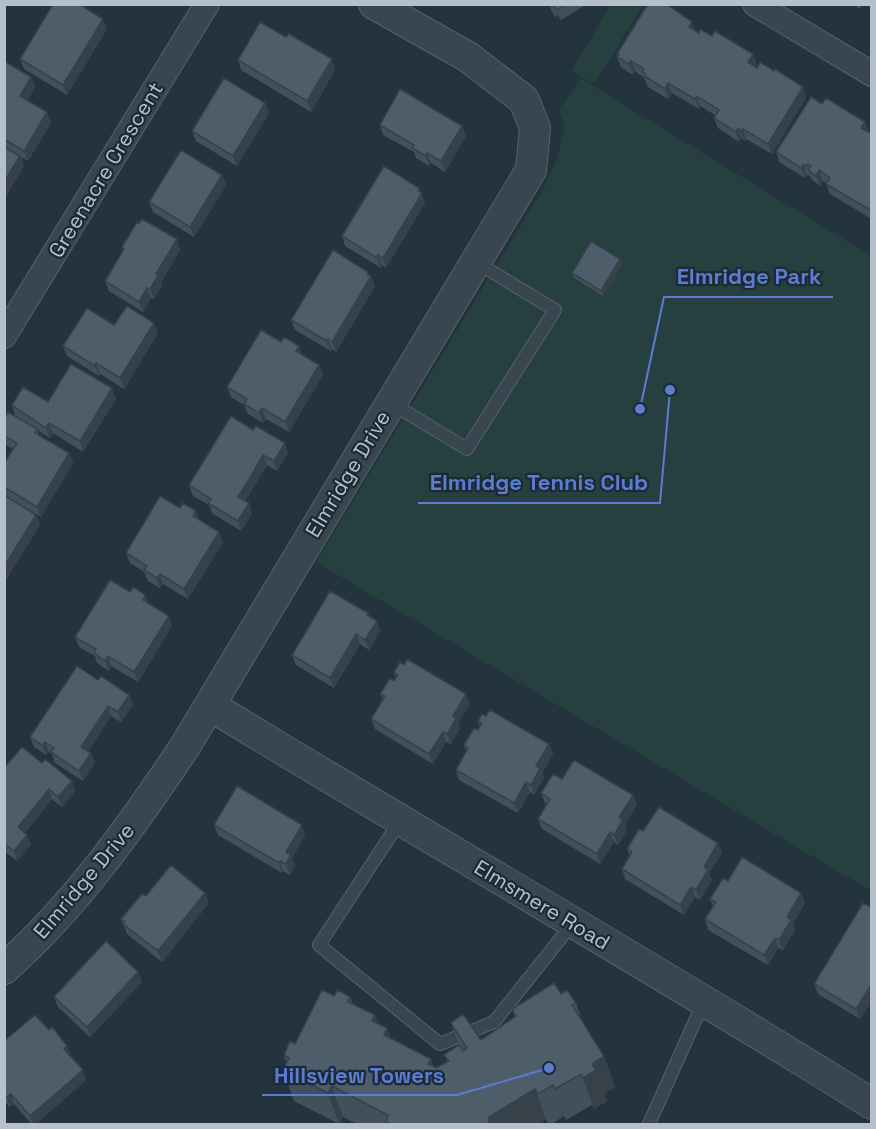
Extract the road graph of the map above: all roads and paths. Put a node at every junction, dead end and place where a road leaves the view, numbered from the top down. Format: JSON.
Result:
{"nodes":[{"id":1,"x":207,"y":4,"type":"edge"},
{"id":2,"x":374,"y":4,"type":"edge"},
{"id":3,"x":755,"y":4,"type":"edge"},
{"id":4,"x":872,"y":74,"type":"edge"},
{"id":5,"x":475,"y":262,"type":"junction"},
{"id":6,"x":4,"y":336,"type":"edge"},
{"id":7,"x":390,"y":403,"type":"junction"},
{"id":8,"x":211,"y":706,"type":"junction"},
{"id":9,"x":400,"y":821,"type":"junction"},
{"id":10,"x":573,"y":923,"type":"junction"},
{"id":11,"x":4,"y":969,"type":"edge"},
{"id":12,"x":704,"y":1001,"type":"junction"},
{"id":13,"x":872,"y":1104,"type":"edge"},
{"id":14,"x":649,"y":1125,"type":"edge"}],
"edges":[{"from":1,"to":6,"type":"street","name":"Greenacre Crescent"},
{"from":2,"to":5,"type":"street","name":"Elmridge Drive"},
{"from":3,"to":4,"type":"street"},
{"from":5,"to":7,"type":"street","name":"Elmridge Drive"},
{"from":5,"to":7,"type":"lane"},
{"from":7,"to":8,"type":"street","name":"Elmridge Drive"},
{"from":8,"to":9,"type":"street","name":"Elmsmere Road"},
{"from":8,"to":11,"type":"street","name":"Elmridge Drive"},
{"from":9,"to":10,"type":"street","name":"Elmsmere Road"},
{"from":9,"to":10,"type":"lane"},
{"from":10,"to":12,"type":"street","name":"Elmsmere Road"},
{"from":12,"to":13,"type":"street","name":"Elmsmere Road"},
{"from":12,"to":14,"type":"lane"}]}
